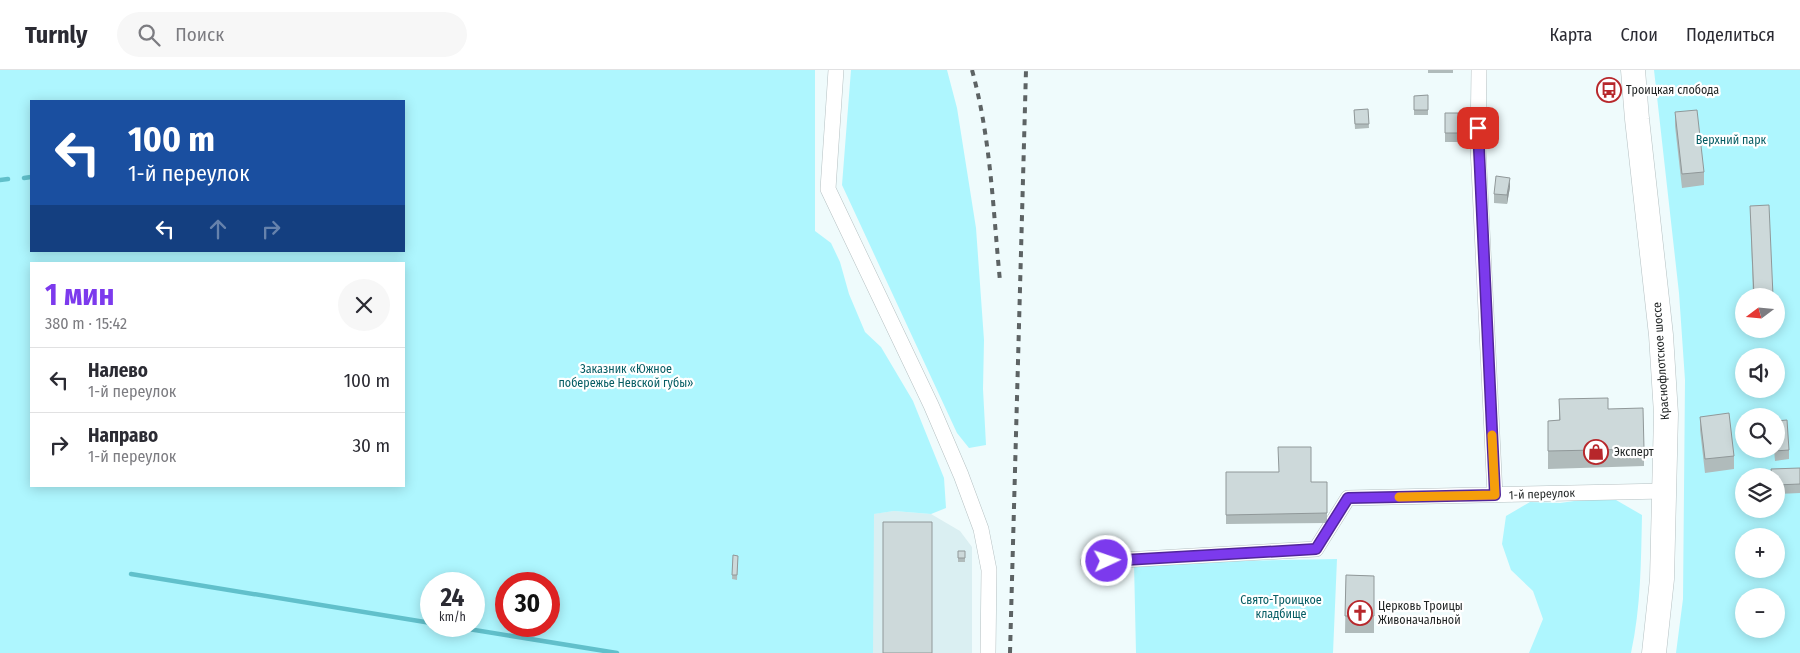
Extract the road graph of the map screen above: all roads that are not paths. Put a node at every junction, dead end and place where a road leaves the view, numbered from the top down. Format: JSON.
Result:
{"nodes":[{"id":1,"x":836,"y":70,"type":"edge"},
{"id":2,"x":1479,"y":70,"type":"edge"},
{"id":3,"x":1633,"y":70,"type":"edge"},
{"id":4,"x":1665,"y":491,"type":"junction"},
{"id":5,"x":1495,"y":495,"type":"junction"},
{"id":6,"x":1088,"y":562,"type":"dead end"},
{"id":7,"x":988,"y":653,"type":"edge"},
{"id":8,"x":1654,"y":653,"type":"edge"}],
"edges":[{"from":1,"to":7,"type":"street"},
{"from":2,"to":5,"type":"street"},
{"from":3,"to":4,"type":"main road","name":"Краснофлотское шоссе"},
{"from":4,"to":5,"type":"street","name":"1-й переулок"},
{"from":4,"to":8,"type":"main road","name":"Краснофлотское шоссе"},
{"from":5,"to":6,"type":"street","name":"1-й переулок"}]}
